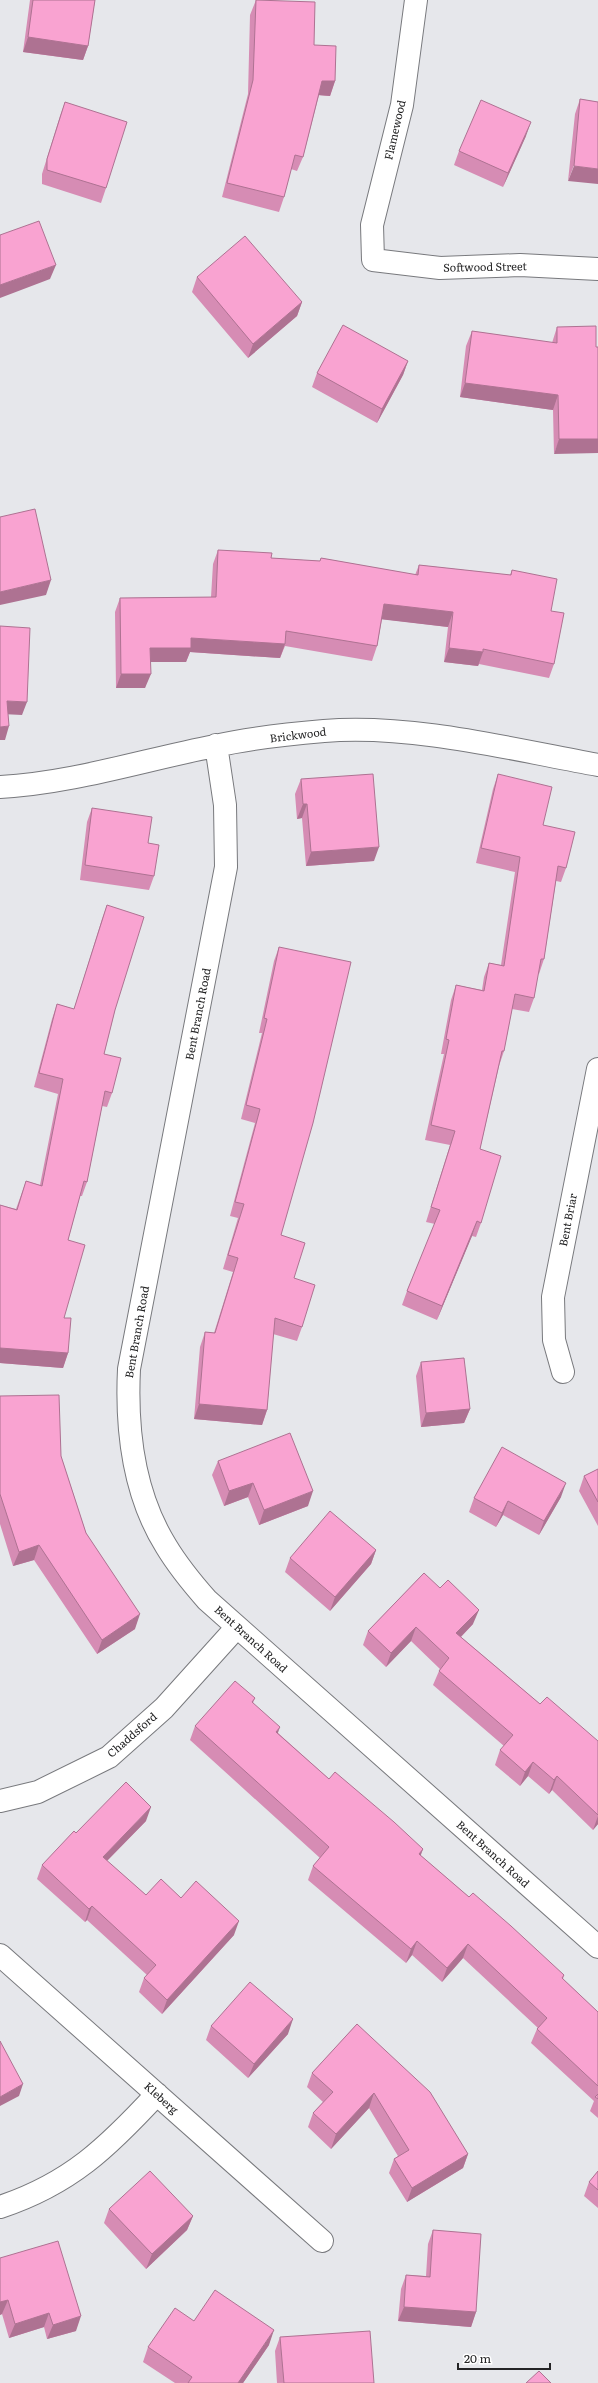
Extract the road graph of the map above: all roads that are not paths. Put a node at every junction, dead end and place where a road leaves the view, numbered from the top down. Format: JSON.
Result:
{"nodes":[{"id":1,"x":416,"y":0,"type":"edge"},
{"id":2,"x":373,"y":260,"type":"joint"},
{"id":3,"x":598,"y":269,"type":"edge"},
{"id":4,"x":216,"y":745,"type":"junction"},
{"id":5,"x":598,"y":764,"type":"edge"},
{"id":6,"x":0,"y":787,"type":"edge"},
{"id":7,"x":598,"y":1068,"type":"edge"},
{"id":8,"x":563,"y":1372,"type":"dead end"},
{"id":9,"x":236,"y":1627,"type":"junction"},
{"id":10,"x":0,"y":1801,"type":"edge"},
{"id":11,"x":598,"y":1947,"type":"edge"},
{"id":12,"x":0,"y":1955,"type":"edge"},
{"id":13,"x":157,"y":2094,"type":"junction"},
{"id":14,"x":0,"y":2207,"type":"edge"},
{"id":15,"x":322,"y":2241,"type":"dead end"}],
"edges":[{"from":1,"to":2,"type":"street","name":"Flamewood"},
{"from":2,"to":3,"type":"street","name":"Softwood Street"},
{"from":4,"to":5,"type":"street","name":"Brickwood"},
{"from":4,"to":6,"type":"street","name":"Brickwood"},
{"from":4,"to":9,"type":"street","name":"Bent Branch Road"},
{"from":7,"to":8,"type":"street","name":"Bent Briar"},
{"from":9,"to":10,"type":"street","name":"Chaddsford"},
{"from":9,"to":11,"type":"street","name":"Bent Branch Road"},
{"from":12,"to":13,"type":"street","name":"Kleberg"},
{"from":13,"to":14,"type":"street"},
{"from":13,"to":15,"type":"street","name":"Kleberg"}]}
